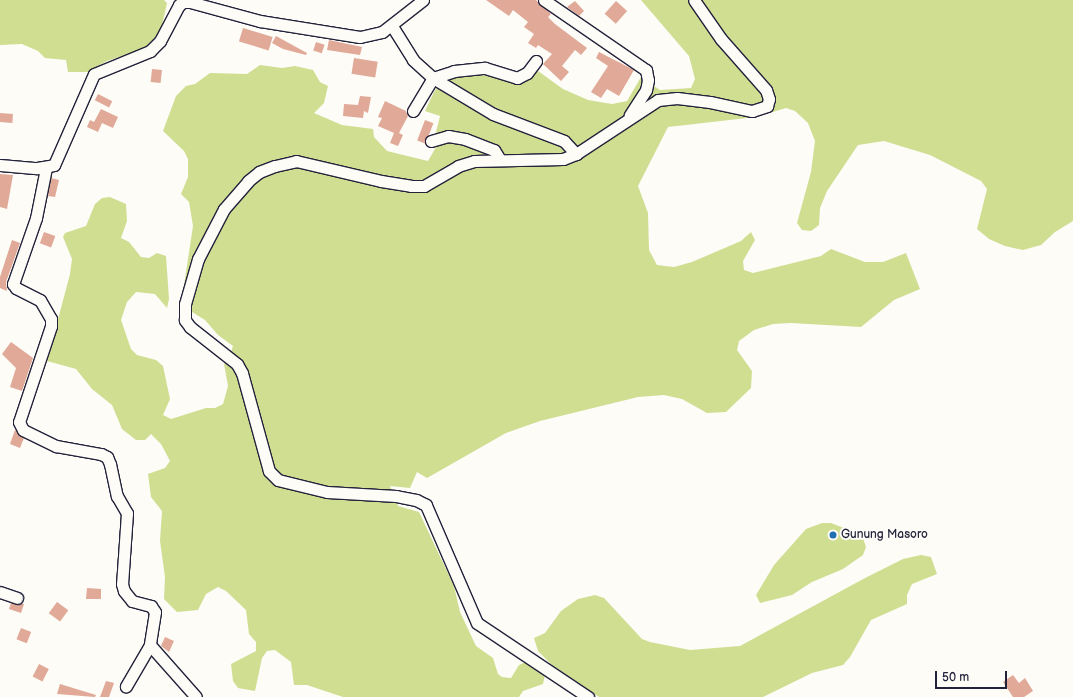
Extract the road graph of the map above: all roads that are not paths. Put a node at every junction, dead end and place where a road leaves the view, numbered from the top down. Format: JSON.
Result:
{"nodes":[{"id":1,"x":423,"y":0,"type":"edge"},
{"id":2,"x":544,"y":0,"type":"edge"},
{"id":3,"x":694,"y":0,"type":"edge"},
{"id":4,"x":392,"y":26,"type":"junction"},
{"id":5,"x":536,"y":61,"type":"dead end"},
{"id":6,"x":433,"y":78,"type":"junction"},
{"id":7,"x":413,"y":111,"type":"dead end"},
{"id":8,"x":626,"y":121,"type":"junction"},
{"id":9,"x":431,"y":141,"type":"dead end"},
{"id":10,"x":576,"y":154,"type":"junction"},
{"id":11,"x":499,"y":158,"type":"junction"},
{"id":12,"x":0,"y":165,"type":"edge"},
{"id":13,"x":46,"y":168,"type":"junction"},
{"id":14,"x":0,"y":592,"type":"edge"},
{"id":15,"x":16,"y":598,"type":"dead end"},
{"id":16,"x":150,"y":645,"type":"junction"},
{"id":17,"x":126,"y":686,"type":"dead end"},
{"id":18,"x":196,"y":697,"type":"edge"},
{"id":19,"x":588,"y":697,"type":"edge"}],
"edges":[{"from":1,"to":4,"type":"street"},
{"from":2,"to":8,"type":"street"},
{"from":3,"to":8,"type":"street"},
{"from":4,"to":6,"type":"street"},
{"from":4,"to":13,"type":"street"},
{"from":5,"to":6,"type":"street"},
{"from":6,"to":7,"type":"street"},
{"from":6,"to":10,"type":"street"},
{"from":8,"to":10,"type":"street"},
{"from":9,"to":11,"type":"street"},
{"from":10,"to":11,"type":"street"},
{"from":11,"to":19,"type":"street"},
{"from":12,"to":13,"type":"street"},
{"from":13,"to":16,"type":"street"},
{"from":14,"to":15,"type":"street"},
{"from":16,"to":17,"type":"street"},
{"from":16,"to":18,"type":"street"}]}
